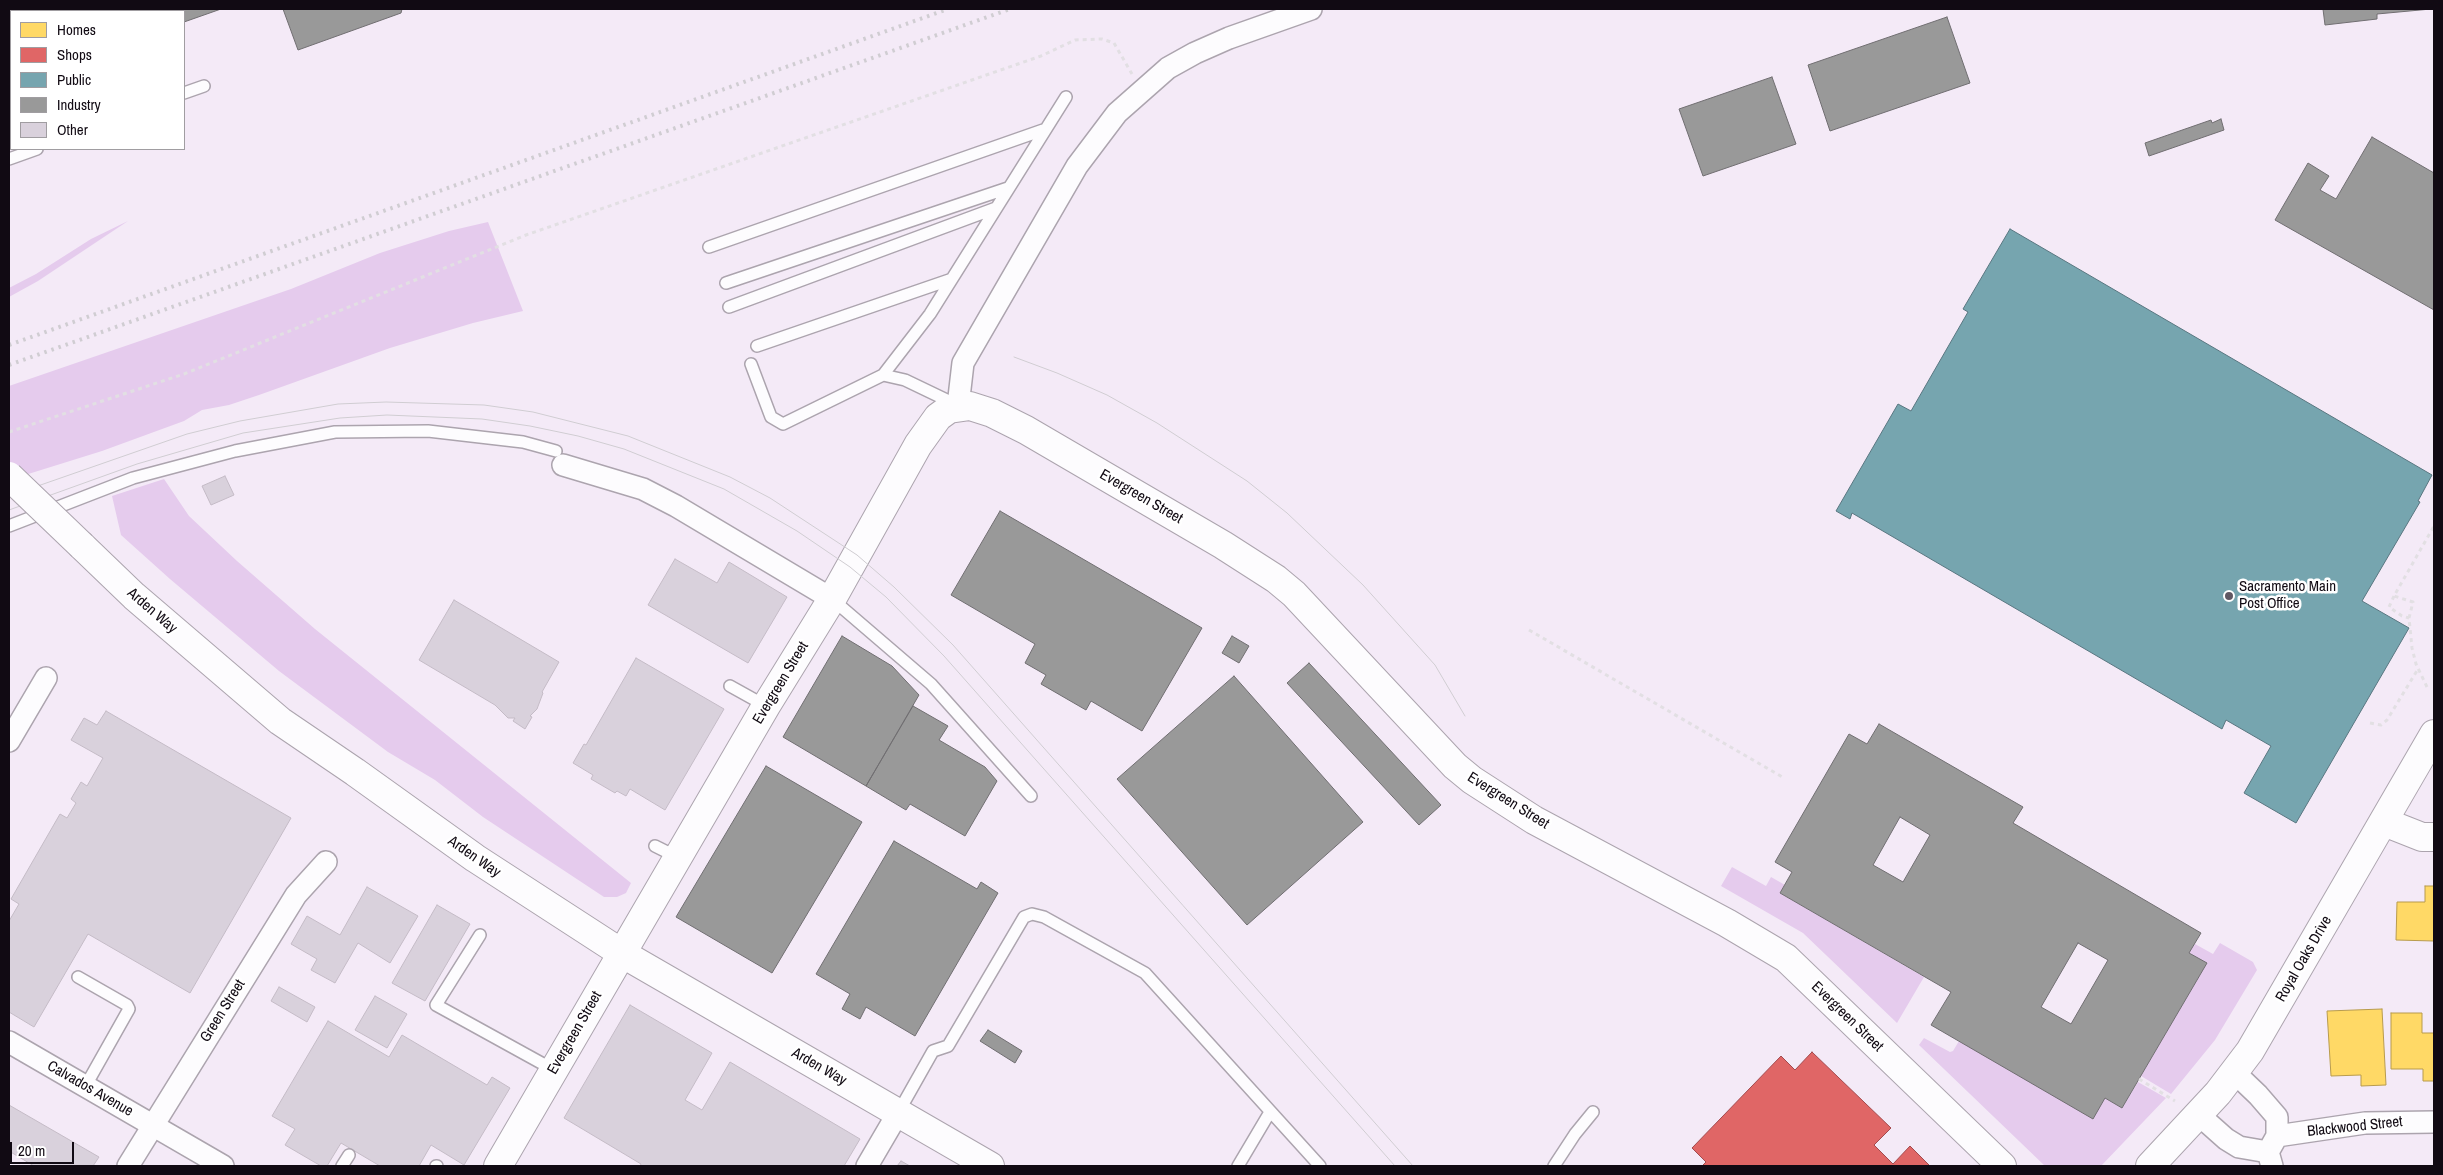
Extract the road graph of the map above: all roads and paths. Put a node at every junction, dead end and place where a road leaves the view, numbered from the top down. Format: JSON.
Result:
{"nodes":[{"id":1,"x":1311,"y":9,"type":"edge"},
{"id":2,"x":204,"y":86,"type":"dead end"},
{"id":3,"x":1141,"y":90,"type":"junction"},
{"id":4,"x":185,"y":93,"type":"edge"},
{"id":5,"x":1066,"y":97,"type":"dead end"},
{"id":6,"x":1043,"y":130,"type":"junction"},
{"id":7,"x":34,"y":150,"type":"edge"},
{"id":8,"x":9,"y":159,"type":"edge"},
{"id":9,"x":1008,"y":188,"type":"junction"},
{"id":10,"x":996,"y":208,"type":"junction"},
{"id":11,"x":709,"y":247,"type":"dead end"},
{"id":12,"x":952,"y":278,"type":"junction"},
{"id":13,"x":726,"y":283,"type":"dead end"},
{"id":14,"x":729,"y":307,"type":"dead end"},
{"id":15,"x":757,"y":346,"type":"dead end"},
{"id":16,"x":751,"y":364,"type":"dead end"},
{"id":17,"x":883,"y":375,"type":"junction"},
{"id":18,"x":958,"y":406,"type":"junction"},
{"id":19,"x":9,"y":432,"type":"edge"},
{"id":20,"x":560,"y":458,"type":"joint"},
{"id":21,"x":9,"y":476,"type":"edge"},
{"id":22,"x":9,"y":526,"type":"edge"},
{"id":23,"x":2434,"y":526,"type":"edge"},
{"id":24,"x":2394,"y":596,"type":"junction"},
{"id":25,"x":832,"y":599,"type":"junction"},
{"id":26,"x":2409,"y":618,"type":"junction"},
{"id":27,"x":1529,"y":630,"type":"dead end"},
{"id":28,"x":2418,"y":668,"type":"junction"},
{"id":29,"x":46,"y":678,"type":"dead end"},
{"id":30,"x":730,"y":686,"type":"dead end"},
{"id":31,"x":2427,"y":687,"type":"dead end"},
{"id":32,"x":766,"y":706,"type":"junction"},
{"id":33,"x":2370,"y":722,"type":"dead end"},
{"id":34,"x":2434,"y":734,"type":"edge"},
{"id":35,"x":9,"y":741,"type":"edge"},
{"id":36,"x":1784,"y":778,"type":"dead end"},
{"id":37,"x":1031,"y":796,"type":"dead end"},
{"id":38,"x":2384,"y":822,"type":"junction"},
{"id":39,"x":2434,"y":837,"type":"edge"},
{"id":40,"x":326,"y":862,"type":"dead end"},
{"id":41,"x":480,"y":935,"type":"dead end"},
{"id":42,"x":623,"y":954,"type":"junction"},
{"id":43,"x":78,"y":977,"type":"dead end"},
{"id":44,"x":9,"y":1042,"type":"edge"},
{"id":45,"x":554,"y":1070,"type":"junction"},
{"id":46,"x":2235,"y":1073,"type":"junction"},
{"id":47,"x":2139,"y":1080,"type":"dead end"},
{"id":48,"x":86,"y":1087,"type":"junction"},
{"id":49,"x":2175,"y":1101,"type":"dead end"},
{"id":50,"x":1270,"y":1112,"type":"junction"},
{"id":51,"x":1593,"y":1112,"type":"dead end"},
{"id":52,"x":898,"y":1113,"type":"junction"},
{"id":53,"x":2199,"y":1115,"type":"junction"},
{"id":54,"x":2434,"y":1122,"type":"edge"},
{"id":55,"x":153,"y":1126,"type":"junction"},
{"id":56,"x":2272,"y":1151,"type":"edge"},
{"id":57,"x":349,"y":1155,"type":"dead end"},
{"id":58,"x":128,"y":1166,"type":"edge"},
{"id":59,"x":223,"y":1166,"type":"edge"},
{"id":60,"x":342,"y":1166,"type":"edge"},
{"id":61,"x":498,"y":1166,"type":"edge"},
{"id":62,"x":867,"y":1166,"type":"edge"},
{"id":63,"x":990,"y":1166,"type":"edge"},
{"id":64,"x":1238,"y":1166,"type":"edge"},
{"id":65,"x":1320,"y":1166,"type":"edge"},
{"id":66,"x":1554,"y":1166,"type":"edge"},
{"id":67,"x":2002,"y":1166,"type":"edge"},
{"id":68,"x":2150,"y":1166,"type":"edge"}],
"edges":[{"from":1,"to":3,"type":"street"},
{"from":2,"to":4,"type":"lane"},
{"from":3,"to":18,"type":"street"},
{"from":3,"to":19,"type":"path"},
{"from":5,"to":6,"type":"lane"},
{"from":6,"to":9,"type":"lane"},
{"from":6,"to":11,"type":"lane"},
{"from":7,"to":8,"type":"lane"},
{"from":9,"to":10,"type":"lane"},
{"from":9,"to":13,"type":"lane"},
{"from":10,"to":12,"type":"lane"},
{"from":10,"to":14,"type":"lane"},
{"from":12,"to":15,"type":"lane"},
{"from":12,"to":17,"type":"lane"},
{"from":16,"to":17,"type":"lane"},
{"from":17,"to":18,"type":"lane"},
{"from":18,"to":25,"type":"street","name":"Evergreen Street"},
{"from":18,"to":67,"type":"street","name":"Evergreen Street"},
{"from":20,"to":22,"type":"lane"},
{"from":20,"to":25,"type":"street"},
{"from":21,"to":42,"type":"street","name":"Arden Way","bridge":true},
{"from":23,"to":24,"type":"path"},
{"from":24,"to":26,"type":"path"},
{"from":24,"to":26,"type":"path"},
{"from":25,"to":32,"type":"street","name":"Evergreen Street"},
{"from":25,"to":37,"type":"lane"},
{"from":26,"to":28,"type":"path"},
{"from":27,"to":36,"type":"path"},
{"from":28,"to":31,"type":"path"},
{"from":28,"to":33,"type":"path"},
{"from":29,"to":35,"type":"street"},
{"from":30,"to":32,"type":"lane"},
{"from":32,"to":42,"type":"street","name":"Evergreen Street"},
{"from":34,"to":38,"type":"street","name":"Royal Oaks Drive"},
{"from":38,"to":39,"type":"street"},
{"from":38,"to":46,"type":"street","name":"Royal Oaks Drive"},
{"from":40,"to":55,"type":"street","name":"Green Street"},
{"from":41,"to":45,"type":"lane"},
{"from":42,"to":45,"type":"street","name":"Evergreen Street"},
{"from":42,"to":52,"type":"street","name":"Arden Way"},
{"from":43,"to":48,"type":"lane"},
{"from":44,"to":48,"type":"street","name":"Calvados Avenue"},
{"from":45,"to":61,"type":"street","name":"Evergreen Street"},
{"from":46,"to":53,"type":"street","name":"Royal Oaks Drive"},
{"from":46,"to":56,"type":"street"},
{"from":47,"to":49,"type":"path"},
{"from":48,"to":55,"type":"street","name":"Calvados Avenue"},
{"from":50,"to":52,"type":"lane"},
{"from":50,"to":64,"type":"lane"},
{"from":50,"to":65,"type":"lane"},
{"from":51,"to":66,"type":"lane"},
{"from":52,"to":62,"type":"street"},
{"from":52,"to":63,"type":"street","name":"Arden Way"},
{"from":53,"to":56,"type":"street","name":"Blackwood Street"},
{"from":53,"to":68,"type":"street","name":"Royal Oaks Drive"},
{"from":54,"to":56,"type":"street","name":"Blackwood Street"},
{"from":55,"to":58,"type":"street","name":"Green Street"},
{"from":55,"to":59,"type":"street","name":"Calvados Avenue"},
{"from":57,"to":60,"type":"lane"}]}
